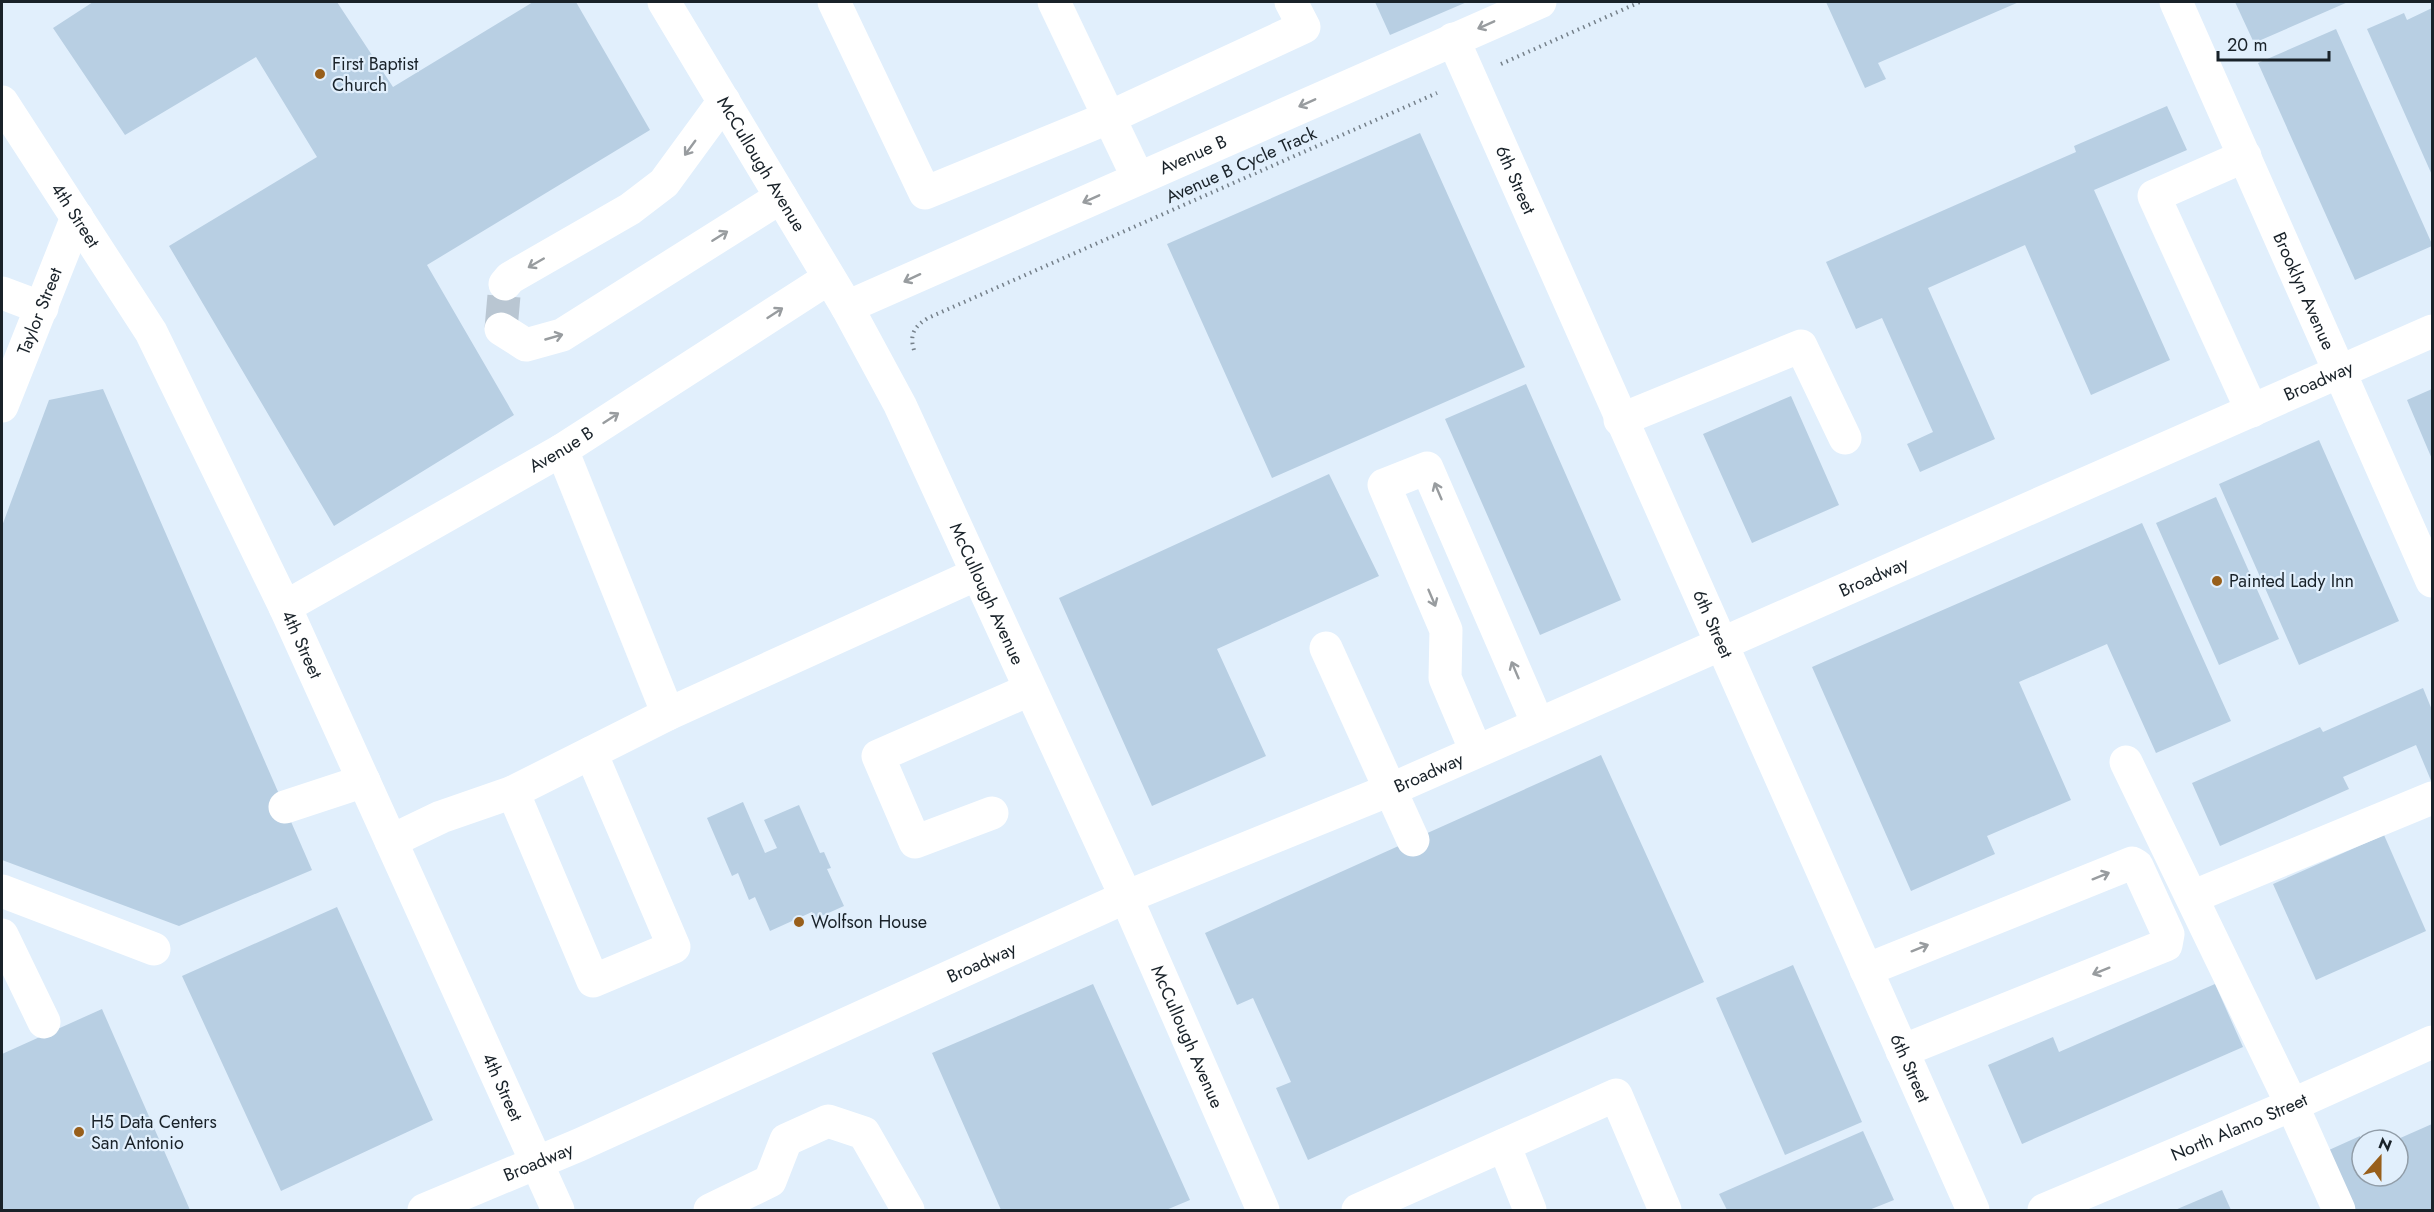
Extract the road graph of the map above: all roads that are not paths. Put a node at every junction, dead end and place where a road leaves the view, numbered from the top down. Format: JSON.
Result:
{"nodes":[{"id":1,"x":664,"y":2,"type":"edge"},
{"id":2,"x":834,"y":2,"type":"edge"},
{"id":3,"x":1054,"y":2,"type":"edge"},
{"id":4,"x":1291,"y":2,"type":"edge"},
{"id":5,"x":1540,"y":2,"type":"edge"},
{"id":6,"x":2176,"y":2,"type":"edge"},
{"id":7,"x":1453,"y":39,"type":"junction"},
{"id":8,"x":724,"y":101,"type":"junction"},
{"id":9,"x":2,"y":102,"type":"edge"},
{"id":10,"x":1110,"y":117,"type":"junction"},
{"id":11,"x":2245,"y":156,"type":"junction"},
{"id":12,"x":1138,"y":178,"type":"junction"},
{"id":13,"x":781,"y":197,"type":"junction"},
{"id":14,"x":77,"y":217,"type":"junction"},
{"id":15,"x":829,"y":278,"type":"junction"},
{"id":16,"x":505,"y":284,"type":"dead end"},
{"id":17,"x":2,"y":292,"type":"edge"},
{"id":18,"x":847,"y":307,"type":"junction"},
{"id":19,"x":42,"y":308,"type":"junction"},
{"id":20,"x":501,"y":329,"type":"dead end"},
{"id":21,"x":2433,"y":331,"type":"edge"},
{"id":22,"x":2340,"y":372,"type":"junction"},
{"id":23,"x":2,"y":406,"type":"edge"},
{"id":24,"x":2252,"y":411,"type":"junction"},
{"id":25,"x":1620,"y":420,"type":"junction"},
{"id":26,"x":1845,"y":438,"type":"dead end"},
{"id":27,"x":562,"y":450,"type":"junction"},
{"id":28,"x":977,"y":574,"type":"junction"},
{"id":29,"x":2433,"y":581,"type":"edge"},
{"id":30,"x":285,"y":607,"type":"junction"},
{"id":31,"x":1721,"y":643,"type":"junction"},
{"id":32,"x":1326,"y":648,"type":"dead end"},
{"id":33,"x":1029,"y":690,"type":"junction"},
{"id":34,"x":668,"y":714,"type":"junction"},
{"id":35,"x":1538,"y":724,"type":"junction"},
{"id":36,"x":1476,"y":751,"type":"junction"},
{"id":37,"x":591,"y":753,"type":"junction"},
{"id":38,"x":2126,"y":762,"type":"dead end"},
{"id":39,"x":364,"y":781,"type":"junction"},
{"id":40,"x":1392,"y":789,"type":"junction"},
{"id":41,"x":513,"y":792,"type":"junction"},
{"id":42,"x":2433,"y":798,"type":"edge"},
{"id":43,"x":285,"y":807,"type":"dead end"},
{"id":44,"x":992,"y":813,"type":"dead end"},
{"id":45,"x":1413,"y":840,"type":"dead end"},
{"id":46,"x":391,"y":841,"type":"junction"},
{"id":47,"x":2,"y":891,"type":"edge"},
{"id":48,"x":1126,"y":897,"type":"junction"},
{"id":49,"x":2192,"y":897,"type":"junction"},
{"id":50,"x":2,"y":935,"type":"edge"},
{"id":51,"x":154,"y":949,"type":"dead end"},
{"id":52,"x":1866,"y":970,"type":"junction"},
{"id":53,"x":44,"y":1022,"type":"dead end"},
{"id":54,"x":2433,"y":1042,"type":"edge"},
{"id":55,"x":1902,"y":1051,"type":"junction"},
{"id":56,"x":2292,"y":1105,"type":"junction"},
{"id":57,"x":1504,"y":1145,"type":"junction"},
{"id":58,"x":538,"y":1164,"type":"junction"},
{"id":59,"x":424,"y":1210,"type":"edge"},
{"id":60,"x":558,"y":1210,"type":"edge"},
{"id":61,"x":710,"y":1210,"type":"edge"},
{"id":62,"x":908,"y":1210,"type":"edge"},
{"id":63,"x":1263,"y":1210,"type":"edge"},
{"id":64,"x":1358,"y":1210,"type":"edge"},
{"id":65,"x":1530,"y":1210,"type":"edge"},
{"id":66,"x":1665,"y":1210,"type":"edge"},
{"id":67,"x":1973,"y":1210,"type":"edge"},
{"id":68,"x":2044,"y":1210,"type":"edge"},
{"id":69,"x":2339,"y":1210,"type":"edge"}],
"edges":[{"from":1,"to":8,"type":"street","name":"McCullough Avenue"},
{"from":2,"to":10,"type":"street"},
{"from":3,"to":10,"type":"street"},
{"from":4,"to":10,"type":"street"},
{"from":5,"to":7,"type":"street","name":"Avenue B","one_way":true},
{"from":6,"to":11,"type":"street","name":"Brooklyn Avenue"},
{"from":7,"to":12,"type":"street","name":"Avenue B","one_way":true},
{"from":7,"to":25,"type":"street","name":"6th Street"},
{"from":8,"to":13,"type":"street","name":"McCullough Avenue"},
{"from":8,"to":16,"type":"street","one_way":true},
{"from":9,"to":14,"type":"street","name":"4th Street"},
{"from":10,"to":12,"type":"street"},
{"from":11,"to":22,"type":"street","name":"Brooklyn Avenue"},
{"from":11,"to":24,"type":"street"},
{"from":12,"to":18,"type":"street","name":"Avenue B","one_way":true},
{"from":13,"to":15,"type":"street","name":"McCullough Avenue"},
{"from":20,"to":13,"type":"street","one_way":true},
{"from":14,"to":19,"type":"street","name":"Taylor Street"},
{"from":14,"to":30,"type":"street","name":"4th Street"},
{"from":15,"to":18,"type":"street","name":"McCullough Avenue"},
{"from":27,"to":15,"type":"street","name":"Avenue B","one_way":true},
{"from":17,"to":19,"type":"street"},
{"from":18,"to":28,"type":"street","name":"McCullough Avenue"},
{"from":19,"to":23,"type":"street","name":"Taylor Street"},
{"from":21,"to":22,"type":"street","name":"Broadway"},
{"from":22,"to":24,"type":"street","name":"Broadway"},
{"from":22,"to":29,"type":"street","name":"Brooklyn Avenue"},
{"from":24,"to":31,"type":"street","name":"Broadway"},
{"from":25,"to":26,"type":"street"},
{"from":25,"to":31,"type":"street","name":"6th Street"},
{"from":27,"to":30,"type":"street","name":"Avenue B"},
{"from":27,"to":34,"type":"street"},
{"from":28,"to":33,"type":"street","name":"McCullough Avenue"},
{"from":28,"to":34,"type":"street"},
{"from":30,"to":39,"type":"street","name":"4th Street"},
{"from":31,"to":35,"type":"street","name":"Broadway"},
{"from":31,"to":52,"type":"street","name":"6th Street"},
{"from":32,"to":40,"type":"street"},
{"from":33,"to":44,"type":"street"},
{"from":33,"to":48,"type":"street","name":"McCullough Avenue"},
{"from":34,"to":37,"type":"street"},
{"from":35,"to":36,"type":"street","name":"Broadway"},
{"from":35,"to":36,"type":"street","one_way":true},
{"from":36,"to":40,"type":"street","name":"Broadway"},
{"from":37,"to":41,"type":"street"},
{"from":37,"to":41,"type":"street"},
{"from":38,"to":49,"type":"street"},
{"from":39,"to":43,"type":"street"},
{"from":39,"to":46,"type":"street","name":"4th Street"},
{"from":40,"to":45,"type":"street"},
{"from":40,"to":48,"type":"street","name":"Broadway"},
{"from":41,"to":46,"type":"street"},
{"from":42,"to":49,"type":"street"},
{"from":46,"to":58,"type":"street","name":"4th Street"},
{"from":47,"to":51,"type":"street"},
{"from":48,"to":58,"type":"street","name":"Broadway"},
{"from":48,"to":63,"type":"street","name":"McCullough Avenue"},
{"from":49,"to":56,"type":"street"},
{"from":50,"to":53,"type":"street"},
{"from":52,"to":55,"type":"street","name":"6th Street"},
{"from":52,"to":55,"type":"street","one_way":true},
{"from":54,"to":56,"type":"street","name":"North Alamo Street"},
{"from":55,"to":67,"type":"street","name":"6th Street"},
{"from":56,"to":68,"type":"street","name":"North Alamo Street"},
{"from":56,"to":69,"type":"street"},
{"from":57,"to":64,"type":"street"},
{"from":57,"to":65,"type":"street"},
{"from":57,"to":66,"type":"street"},
{"from":58,"to":59,"type":"street","name":"Broadway"},
{"from":58,"to":60,"type":"street","name":"4th Street"},
{"from":61,"to":62,"type":"street"}]}
